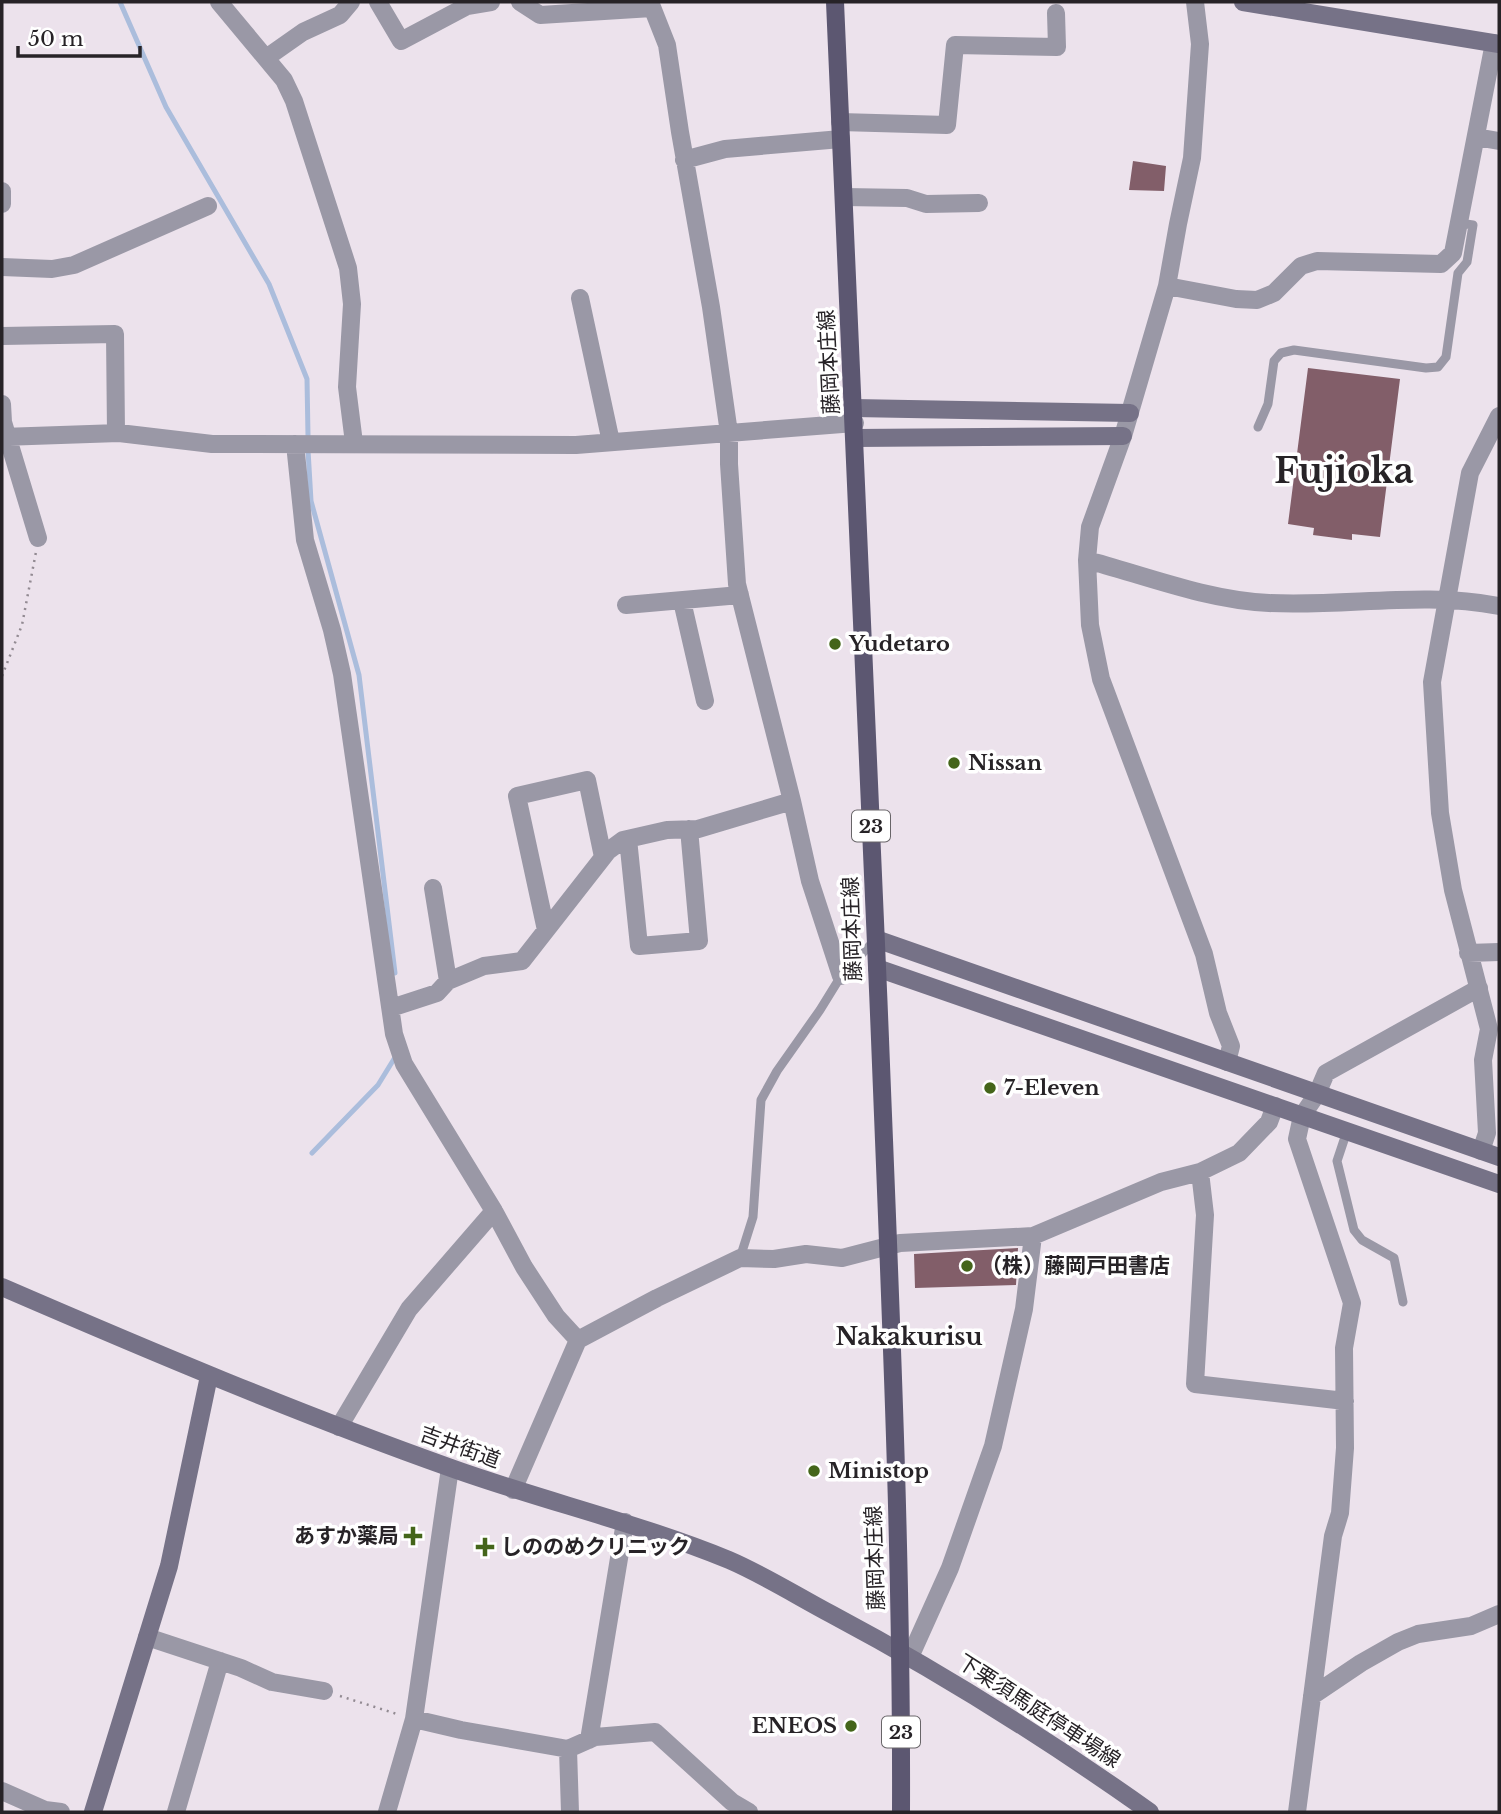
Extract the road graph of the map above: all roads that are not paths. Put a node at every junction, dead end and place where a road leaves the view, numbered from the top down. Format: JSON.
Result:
{"nodes":[{"id":1,"x":219,"y":2,"type":"edge"},
{"id":2,"x":351,"y":2,"type":"edge"},
{"id":3,"x":378,"y":2,"type":"edge"},
{"id":4,"x":491,"y":2,"type":"edge"},
{"id":5,"x":520,"y":2,"type":"edge"},
{"id":6,"x":835,"y":2,"type":"edge"},
{"id":7,"x":1195,"y":2,"type":"edge"},
{"id":8,"x":1243,"y":2,"type":"edge"},
{"id":9,"x":651,"y":5,"type":"edge"},
{"id":10,"x":1056,"y":13,"type":"dead end"},
{"id":11,"x":1496,"y":43,"type":"edge"},
{"id":12,"x":266,"y":58,"type":"junction"},
{"id":13,"x":841,"y":130,"type":"junction"},
{"id":14,"x":1476,"y":137,"type":"junction"},
{"id":15,"x":1499,"y":141,"type":"edge"},
{"id":16,"x":684,"y":160,"type":"junction"},
{"id":17,"x":2,"y":191,"type":"edge"},
{"id":18,"x":844,"y":197,"type":"junction"},
{"id":19,"x":979,"y":203,"type":"dead end"},
{"id":20,"x":2,"y":204,"type":"edge"},
{"id":21,"x":208,"y":206,"type":"dead end"},
{"id":22,"x":1460,"y":223,"type":"junction"},
{"id":23,"x":2,"y":267,"type":"edge"},
{"id":24,"x":1167,"y":286,"type":"junction"},
{"id":25,"x":580,"y":298,"type":"dead end"},
{"id":26,"x":2,"y":336,"type":"edge"},
{"id":27,"x":2,"y":404,"type":"edge"},
{"id":28,"x":1130,"y":413,"type":"junction"},
{"id":29,"x":1499,"y":416,"type":"edge"},
{"id":30,"x":854,"y":423,"type":"junction"},
{"id":31,"x":1258,"y":427,"type":"dead end"},
{"id":32,"x":116,"y":433,"type":"junction"},
{"id":33,"x":729,"y":433,"type":"junction"},
{"id":34,"x":1124,"y":436,"type":"junction"},
{"id":35,"x":5,"y":437,"type":"edge"},
{"id":36,"x":611,"y":442,"type":"junction"},
{"id":37,"x":354,"y":443,"type":"junction"},
{"id":38,"x":295,"y":444,"type":"junction"},
{"id":39,"x":38,"y":538,"type":"road end"},
{"id":40,"x":1087,"y":560,"type":"junction"},
{"id":41,"x":740,"y":595,"type":"junction"},
{"id":42,"x":1446,"y":599,"type":"junction"},
{"id":43,"x":682,"y":601,"type":"junction"},
{"id":44,"x":626,"y":605,"type":"dead end"},
{"id":45,"x":1499,"y":606,"type":"edge"},
{"id":46,"x":705,"y":701,"type":"dead end"},
{"id":47,"x":792,"y":801,"type":"junction"},
{"id":48,"x":689,"y":829,"type":"junction"},
{"id":49,"x":628,"y":839,"type":"junction"},
{"id":50,"x":603,"y":858,"type":"junction"},
{"id":51,"x":433,"y":888,"type":"dead end"},
{"id":52,"x":546,"y":930,"type":"junction"},
{"id":53,"x":876,"y":939,"type":"junction"},
{"id":54,"x":1499,"y":952,"type":"edge"},
{"id":55,"x":1468,"y":953,"type":"junction"},
{"id":56,"x":877,"y":968,"type":"junction"},
{"id":57,"x":841,"y":976,"type":"junction"},
{"id":58,"x":448,"y":981,"type":"junction"},
{"id":59,"x":1479,"y":988,"type":"junction"},
{"id":60,"x":391,"y":1008,"type":"junction"},
{"id":61,"x":1494,"y":1029,"type":"edge"},
{"id":62,"x":1227,"y":1062,"type":"junction"},
{"id":63,"x":1317,"y":1094,"type":"junction"},
{"id":64,"x":1275,"y":1106,"type":"junction"},
{"id":65,"x":1302,"y":1116,"type":"junction"},
{"id":66,"x":1347,"y":1131,"type":"junction"},
{"id":67,"x":1481,"y":1151,"type":"junction"},
{"id":68,"x":1499,"y":1157,"type":"edge"},
{"id":69,"x":1200,"y":1172,"type":"junction"},
{"id":70,"x":1499,"y":1184,"type":"edge"},
{"id":71,"x":494,"y":1211,"type":"junction"},
{"id":72,"x":1033,"y":1236,"type":"junction"},
{"id":73,"x":887,"y":1244,"type":"junction"},
{"id":74,"x":740,"y":1258,"type":"junction"},
{"id":75,"x":2,"y":1287,"type":"edge"},
{"id":76,"x":1404,"y":1302,"type":"dead end"},
{"id":77,"x":578,"y":1340,"type":"junction"},
{"id":78,"x":209,"y":1376,"type":"junction"},
{"id":79,"x":1345,"y":1401,"type":"junction"},
{"id":80,"x":339,"y":1427,"type":"junction"},
{"id":81,"x":450,"y":1468,"type":"junction"},
{"id":82,"x":513,"y":1490,"type":"junction"},
{"id":83,"x":625,"y":1522,"type":"junction"},
{"id":84,"x":1499,"y":1614,"type":"edge"},
{"id":85,"x":147,"y":1637,"type":"junction"},
{"id":86,"x":906,"y":1654,"type":"junction"},
{"id":87,"x":220,"y":1661,"type":"junction"},
{"id":88,"x":324,"y":1691,"type":"road end"},
{"id":89,"x":1312,"y":1696,"type":"junction"},
{"id":90,"x":414,"y":1719,"type":"junction"},
{"id":91,"x":589,"y":1740,"type":"junction"},
{"id":92,"x":568,"y":1749,"type":"junction"},
{"id":93,"x":2,"y":1791,"type":"edge"},
{"id":94,"x":61,"y":1812,"type":"edge"},
{"id":95,"x":93,"y":1812,"type":"edge"},
{"id":96,"x":176,"y":1812,"type":"edge"},
{"id":97,"x":387,"y":1812,"type":"edge"},
{"id":98,"x":570,"y":1812,"type":"edge"},
{"id":99,"x":749,"y":1812,"type":"edge"},
{"id":100,"x":901,"y":1812,"type":"edge"},
{"id":101,"x":1150,"y":1812,"type":"edge"},
{"id":102,"x":1297,"y":1812,"type":"edge"}],
"edges":[{"from":1,"to":12,"type":"street"},
{"from":2,"to":12,"type":"street"},
{"from":3,"to":4,"type":"street"},
{"from":5,"to":9,"type":"street"},
{"from":6,"to":13,"type":"main road","name":"藤岡本庄線","number":"23"},
{"from":7,"to":24,"type":"street"},
{"from":8,"to":11,"type":"street"},
{"from":9,"to":16,"type":"street"},
{"from":10,"to":13,"type":"street"},
{"from":11,"to":14,"type":"street"},
{"from":12,"to":37,"type":"street"},
{"from":13,"to":16,"type":"street"},
{"from":13,"to":18,"type":"main road","name":"藤岡本庄線","number":"23"},
{"from":14,"to":15,"type":"street"},
{"from":14,"to":22,"type":"street"},
{"from":16,"to":33,"type":"street"},
{"from":17,"to":20,"type":"street"},
{"from":18,"to":19,"type":"street"},
{"from":18,"to":30,"type":"main road","name":"藤岡本庄線","number":"23"},
{"from":21,"to":23,"type":"street"},
{"from":22,"to":24,"type":"street"},
{"from":22,"to":31,"type":"lane"},
{"from":24,"to":28,"type":"street"},
{"from":25,"to":36,"type":"street"},
{"from":26,"to":32,"type":"street"},
{"from":27,"to":35,"type":"street"},
{"from":28,"to":30,"type":"street"},
{"from":28,"to":34,"type":"street"},
{"from":29,"to":42,"type":"street"},
{"from":30,"to":33,"type":"street"},
{"from":30,"to":34,"type":"street"},
{"from":30,"to":53,"type":"main road","name":"藤岡本庄線","number":"23"},
{"from":32,"to":35,"type":"street"},
{"from":32,"to":38,"type":"street"},
{"from":33,"to":36,"type":"street"},
{"from":33,"to":41,"type":"street"},
{"from":34,"to":40,"type":"street"},
{"from":35,"to":39,"type":"street"},
{"from":36,"to":37,"type":"street"},
{"from":37,"to":38,"type":"street"},
{"from":38,"to":60,"type":"street"},
{"from":40,"to":42,"type":"street"},
{"from":40,"to":62,"type":"street"},
{"from":41,"to":43,"type":"street"},
{"from":41,"to":47,"type":"street"},
{"from":42,"to":45,"type":"street"},
{"from":42,"to":55,"type":"street"},
{"from":43,"to":44,"type":"street"},
{"from":43,"to":46,"type":"street"},
{"from":47,"to":48,"type":"street"},
{"from":47,"to":57,"type":"street"},
{"from":48,"to":49,"type":"street"},
{"from":48,"to":49,"type":"street"},
{"from":49,"to":50,"type":"street"},
{"from":50,"to":52,"type":"street"},
{"from":50,"to":52,"type":"street"},
{"from":51,"to":58,"type":"street"},
{"from":52,"to":58,"type":"street"},
{"from":53,"to":56,"type":"main road","name":"藤岡本庄線","number":"23"},
{"from":53,"to":57,"type":"lane"},
{"from":53,"to":62,"type":"street"},
{"from":54,"to":55,"type":"street"},
{"from":55,"to":59,"type":"street"},
{"from":56,"to":64,"type":"street"},
{"from":56,"to":73,"type":"main road","name":"藤岡本庄線","number":"23"},
{"from":57,"to":74,"type":"lane"},
{"from":58,"to":60,"type":"street"},
{"from":59,"to":61,"type":"street"},
{"from":59,"to":63,"type":"street"},
{"from":60,"to":71,"type":"street"},
{"from":61,"to":67,"type":"street"},
{"from":62,"to":63,"type":"street"},
{"from":63,"to":65,"type":"street"},
{"from":63,"to":67,"type":"street"},
{"from":64,"to":65,"type":"street"},
{"from":64,"to":69,"type":"street"},
{"from":65,"to":66,"type":"street"},
{"from":65,"to":79,"type":"street"},
{"from":66,"to":70,"type":"street"},
{"from":66,"to":76,"type":"lane"},
{"from":67,"to":68,"type":"street"},
{"from":69,"to":72,"type":"street"},
{"from":69,"to":79,"type":"street"},
{"from":71,"to":77,"type":"street"},
{"from":71,"to":80,"type":"street"},
{"from":72,"to":73,"type":"street"},
{"from":72,"to":86,"type":"street"},
{"from":73,"to":74,"type":"street"},
{"from":73,"to":86,"type":"main road","name":"藤岡本庄線","number":"23"},
{"from":74,"to":77,"type":"street"},
{"from":75,"to":78,"type":"street","name":"吉井街道"},
{"from":77,"to":82,"type":"street"},
{"from":78,"to":80,"type":"street","name":"吉井街道"},
{"from":78,"to":85,"type":"street"},
{"from":79,"to":89,"type":"street"},
{"from":80,"to":81,"type":"street","name":"吉井街道"},
{"from":81,"to":82,"type":"street","name":"吉井街道"},
{"from":81,"to":90,"type":"street"},
{"from":82,"to":83,"type":"street","name":"吉井街道"},
{"from":83,"to":86,"type":"street","name":"吉井街道"},
{"from":83,"to":91,"type":"street"},
{"from":84,"to":89,"type":"street"},
{"from":85,"to":87,"type":"street"},
{"from":85,"to":95,"type":"street"},
{"from":86,"to":100,"type":"main road","name":"藤岡本庄線","number":"23"},
{"from":86,"to":101,"type":"street","name":"下栗須馬庭停車場線"},
{"from":87,"to":88,"type":"street"},
{"from":87,"to":96,"type":"street"},
{"from":89,"to":102,"type":"street"},
{"from":90,"to":92,"type":"street"},
{"from":90,"to":97,"type":"street"},
{"from":91,"to":92,"type":"street"},
{"from":91,"to":99,"type":"street"},
{"from":92,"to":98,"type":"street"},
{"from":93,"to":94,"type":"street"}]}
